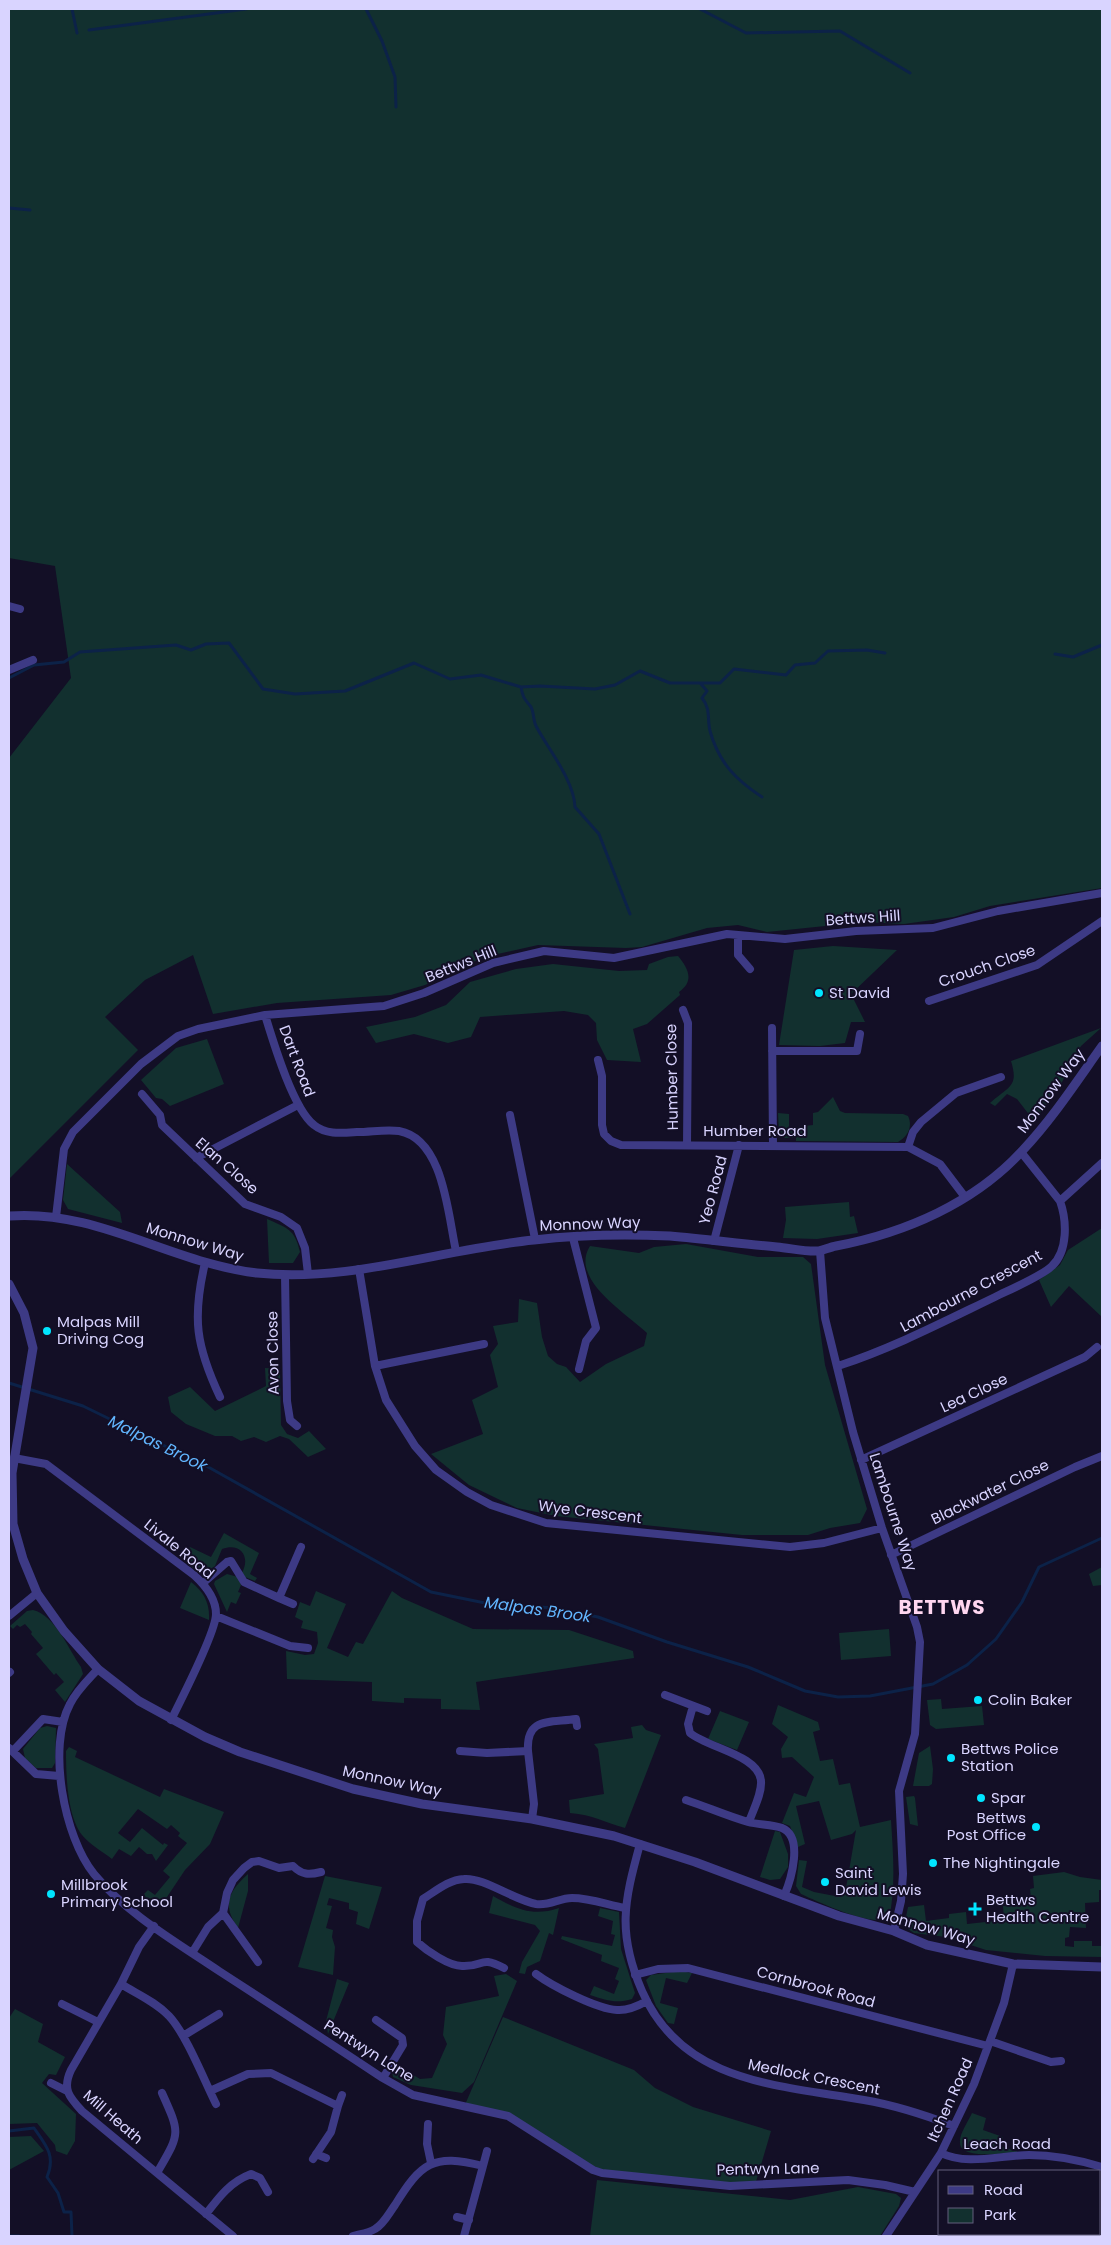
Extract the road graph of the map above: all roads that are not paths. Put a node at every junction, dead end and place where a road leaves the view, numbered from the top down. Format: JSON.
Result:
{"nodes":[{"id":1,"x":9,"y":606,"type":"edge"},
{"id":2,"x":20,"y":609,"type":"dead end"},
{"id":3,"x":32,"y":660,"type":"dead end"},
{"id":4,"x":9,"y":670,"type":"edge"},
{"id":5,"x":1102,"y":893,"type":"edge"},
{"id":6,"x":1102,"y":922,"type":"edge"},
{"id":7,"x":738,"y":935,"type":"junction"},
{"id":8,"x":750,"y":969,"type":"dead end"},
{"id":9,"x":929,"y":1001,"type":"dead end"},
{"id":10,"x":683,"y":1010,"type":"dead end"},
{"id":11,"x":265,"y":1015,"type":"junction"},
{"id":12,"x":772,"y":1028,"type":"dead end"},
{"id":13,"x":860,"y":1034,"type":"dead end"},
{"id":14,"x":1102,"y":1046,"type":"edge"},
{"id":15,"x":772,"y":1051,"type":"junction"},
{"id":16,"x":598,"y":1060,"type":"dead end"},
{"id":17,"x":1001,"y":1077,"type":"dead end"},
{"id":18,"x":142,"y":1094,"type":"dead end"},
{"id":19,"x":298,"y":1105,"type":"junction"},
{"id":20,"x":510,"y":1115,"type":"dead end"},
{"id":21,"x":688,"y":1145,"type":"junction"},
{"id":22,"x":739,"y":1145,"type":"junction"},
{"id":23,"x":773,"y":1145,"type":"junction"},
{"id":24,"x":908,"y":1148,"type":"junction"},
{"id":25,"x":1021,"y":1152,"type":"junction"},
{"id":26,"x":196,"y":1158,"type":"junction"},
{"id":27,"x":1102,"y":1163,"type":"edge"},
{"id":28,"x":964,"y":1197,"type":"junction"},
{"id":29,"x":1060,"y":1202,"type":"junction"},
{"id":30,"x":9,"y":1216,"type":"edge"},
{"id":31,"x":56,"y":1217,"type":"junction"},
{"id":32,"x":573,"y":1238,"type":"junction"},
{"id":33,"x":535,"y":1240,"type":"junction"},
{"id":34,"x":714,"y":1241,"type":"junction"},
{"id":35,"x":456,"y":1251,"type":"junction"},
{"id":36,"x":820,"y":1251,"type":"junction"},
{"id":37,"x":205,"y":1263,"type":"junction"},
{"id":38,"x":359,"y":1269,"type":"junction"},
{"id":39,"x":308,"y":1274,"type":"junction"},
{"id":40,"x":285,"y":1276,"type":"junction"},
{"id":41,"x":9,"y":1284,"type":"edge"},
{"id":42,"x":484,"y":1344,"type":"dead end"},
{"id":43,"x":1097,"y":1347,"type":"dead end"},
{"id":44,"x":375,"y":1366,"type":"junction"},
{"id":45,"x":838,"y":1366,"type":"junction"},
{"id":46,"x":579,"y":1370,"type":"dead end"},
{"id":47,"x":220,"y":1397,"type":"dead end"},
{"id":48,"x":298,"y":1426,"type":"dead end"},
{"id":49,"x":1102,"y":1456,"type":"edge"},
{"id":50,"x":14,"y":1458,"type":"junction"},
{"id":51,"x":861,"y":1460,"type":"junction"},
{"id":52,"x":10,"y":1473,"type":"edge"},
{"id":53,"x":882,"y":1528,"type":"junction"},
{"id":54,"x":301,"y":1547,"type":"dead end"},
{"id":55,"x":891,"y":1555,"type":"junction"},
{"id":56,"x":203,"y":1583,"type":"junction"},
{"id":57,"x":37,"y":1593,"type":"junction"},
{"id":58,"x":279,"y":1598,"type":"junction"},
{"id":59,"x":293,"y":1604,"type":"dead end"},
{"id":60,"x":9,"y":1616,"type":"edge"},
{"id":61,"x":216,"y":1616,"type":"junction"},
{"id":62,"x":308,"y":1648,"type":"dead end"},
{"id":63,"x":98,"y":1669,"type":"junction"},
{"id":64,"x":665,"y":1695,"type":"dead end"},
{"id":65,"x":693,"y":1706,"type":"junction"},
{"id":66,"x":707,"y":1711,"type":"dead end"},
{"id":67,"x":171,"y":1720,"type":"junction"},
{"id":68,"x":63,"y":1722,"type":"junction"},
{"id":69,"x":577,"y":1726,"type":"dead end"},
{"id":70,"x":11,"y":1749,"type":"edge"},
{"id":71,"x":460,"y":1751,"type":"dead end"},
{"id":72,"x":528,"y":1751,"type":"junction"},
{"id":73,"x":59,"y":1776,"type":"junction"},
{"id":74,"x":686,"y":1800,"type":"dead end"},
{"id":75,"x":532,"y":1819,"type":"junction"},
{"id":76,"x":749,"y":1822,"type":"junction"},
{"id":77,"x":640,"y":1844,"type":"junction"},
{"id":78,"x":321,"y":1872,"type":"dead end"},
{"id":79,"x":784,"y":1896,"type":"junction"},
{"id":80,"x":625,"y":1908,"type":"junction"},
{"id":81,"x":222,"y":1913,"type":"junction"},
{"id":82,"x":154,"y":1926,"type":"junction"},
{"id":83,"x":894,"y":1931,"type":"junction"},
{"id":84,"x":192,"y":1953,"type":"junction"},
{"id":85,"x":258,"y":1962,"type":"dead end"},
{"id":86,"x":1013,"y":1964,"type":"junction"},
{"id":87,"x":1102,"y":1967,"type":"edge"},
{"id":88,"x":504,"y":1968,"type":"dead end"},
{"id":89,"x":536,"y":1974,"type":"dead end"},
{"id":90,"x":635,"y":1974,"type":"junction"},
{"id":91,"x":121,"y":1984,"type":"junction"},
{"id":92,"x":646,"y":2001,"type":"junction"},
{"id":93,"x":62,"y":2004,"type":"dead end"},
{"id":94,"x":219,"y":2014,"type":"dead end"},
{"id":95,"x":376,"y":2020,"type":"dead end"},
{"id":96,"x":98,"y":2022,"type":"junction"},
{"id":97,"x":182,"y":2036,"type":"junction"},
{"id":98,"x":989,"y":2044,"type":"junction"},
{"id":99,"x":1061,"y":2061,"type":"dead end"},
{"id":100,"x":383,"y":2078,"type":"junction"},
{"id":101,"x":51,"y":2083,"type":"dead end"},
{"id":102,"x":67,"y":2091,"type":"junction"},
{"id":103,"x":210,"y":2091,"type":"junction"},
{"id":104,"x":162,"y":2093,"type":"dead end"},
{"id":105,"x":342,"y":2095,"type":"dead end"},
{"id":106,"x":216,"y":2104,"type":"dead end"},
{"id":107,"x":167,"y":2105,"type":"junction"},
{"id":108,"x":338,"y":2106,"type":"junction"},
{"id":109,"x":159,"y":2109,"type":"dead end"},
{"id":110,"x":428,"y":2124,"type":"dead end"},
{"id":111,"x":954,"y":2126,"type":"junction"},
{"id":112,"x":487,"y":2151,"type":"dead end"},
{"id":113,"x":941,"y":2153,"type":"junction"},
{"id":114,"x":326,"y":2158,"type":"dead end"},
{"id":115,"x":431,"y":2163,"type":"junction"},
{"id":116,"x":483,"y":2166,"type":"junction"},
{"id":117,"x":1102,"y":2167,"type":"edge"},
{"id":118,"x":157,"y":2172,"type":"junction"},
{"id":119,"x":268,"y":2192,"type":"dead end"},
{"id":120,"x":915,"y":2192,"type":"junction"},
{"id":121,"x":206,"y":2214,"type":"junction"},
{"id":122,"x":456,"y":2217,"type":"dead end"},
{"id":123,"x":469,"y":2220,"type":"junction"},
{"id":124,"x":233,"y":2236,"type":"edge"},
{"id":125,"x":353,"y":2236,"type":"edge"},
{"id":126,"x":464,"y":2236,"type":"edge"},
{"id":127,"x":886,"y":2236,"type":"edge"}],
"edges":[{"from":1,"to":2,"type":"street"},
{"from":3,"to":4,"type":"street"},
{"from":5,"to":7,"type":"street","name":"Bettws Hill"},
{"from":6,"to":9,"type":"street","name":"Crouch Close"},
{"from":7,"to":8,"type":"street"},
{"from":7,"to":11,"type":"street","name":"Bettws Hill"},
{"from":10,"to":21,"type":"street","name":"Humber Close"},
{"from":11,"to":19,"type":"street","name":"Dart Road"},
{"from":11,"to":31,"type":"street","name":"Bettws Hill"},
{"from":12,"to":15,"type":"street"},
{"from":13,"to":15,"type":"street"},
{"from":14,"to":25,"type":"street","name":"Monnow Way"},
{"from":15,"to":23,"type":"street"},
{"from":16,"to":21,"type":"street","name":"Humber Road"},
{"from":17,"to":24,"type":"street"},
{"from":18,"to":26,"type":"street","name":"Elan Close"},
{"from":19,"to":26,"type":"street"},
{"from":19,"to":35,"type":"street","name":"Dart Road"},
{"from":20,"to":33,"type":"street"},
{"from":21,"to":22,"type":"street","name":"Humber Road"},
{"from":22,"to":23,"type":"street","name":"Humber Road"},
{"from":22,"to":34,"type":"street","name":"Yeo Road"},
{"from":23,"to":24,"type":"street","name":"Humber Road"},
{"from":24,"to":28,"type":"street","name":"Humber Road"},
{"from":25,"to":28,"type":"street","name":"Monnow Way"},
{"from":25,"to":29,"type":"street","name":"Lambourne Crescent"},
{"from":26,"to":39,"type":"street","name":"Elan Close"},
{"from":27,"to":29,"type":"street"},
{"from":28,"to":36,"type":"street","name":"Monnow Way"},
{"from":29,"to":45,"type":"street","name":"Lambourne Crescent"},
{"from":30,"to":31,"type":"street","name":"Monnow Way"},
{"from":31,"to":37,"type":"street","name":"Monnow Way"},
{"from":32,"to":33,"type":"street","name":"Monnow Way"},
{"from":32,"to":34,"type":"street","name":"Monnow Way"},
{"from":32,"to":46,"type":"street"},
{"from":33,"to":35,"type":"street","name":"Monnow Way"},
{"from":34,"to":36,"type":"street","name":"Monnow Way"},
{"from":35,"to":38,"type":"street","name":"Monnow Way"},
{"from":36,"to":45,"type":"street","name":"Lambourne Way"},
{"from":37,"to":40,"type":"street","name":"Monnow Way"},
{"from":37,"to":47,"type":"street"},
{"from":38,"to":39,"type":"street","name":"Monnow Way"},
{"from":38,"to":44,"type":"street","name":"Wye Crescent"},
{"from":39,"to":40,"type":"street","name":"Monnow Way"},
{"from":40,"to":48,"type":"street","name":"Avon Close"},
{"from":41,"to":50,"type":"street","name":"Monnow Way"},
{"from":42,"to":44,"type":"street"},
{"from":43,"to":51,"type":"street","name":"Lea Close"},
{"from":44,"to":53,"type":"street","name":"Wye Crescent"},
{"from":45,"to":51,"type":"street","name":"Lambourne Way"},
{"from":49,"to":55,"type":"street","name":"Blackwater Close"},
{"from":50,"to":52,"type":"street","name":"Monnow Way"},
{"from":50,"to":56,"type":"street","name":"Livale Road"},
{"from":51,"to":53,"type":"street","name":"Lambourne Way"},
{"from":52,"to":57,"type":"street","name":"Monnow Way"},
{"from":53,"to":55,"type":"street","name":"Lambourne Way"},
{"from":54,"to":58,"type":"street"},
{"from":55,"to":83,"type":"street","name":"Lambourne Way"},
{"from":56,"to":58,"type":"street"},
{"from":56,"to":61,"type":"street","name":"Livale Road"},
{"from":57,"to":60,"type":"street"},
{"from":57,"to":63,"type":"street","name":"Monnow Way"},
{"from":58,"to":59,"type":"street"},
{"from":61,"to":62,"type":"street"},
{"from":61,"to":67,"type":"street"},
{"from":63,"to":67,"type":"street","name":"Monnow Way"},
{"from":63,"to":68,"type":"street","name":"Pentwyn Lane"},
{"from":64,"to":65,"type":"street"},
{"from":65,"to":66,"type":"street"},
{"from":65,"to":76,"type":"street"},
{"from":67,"to":75,"type":"street","name":"Monnow Way"},
{"from":68,"to":70,"type":"street"},
{"from":68,"to":73,"type":"street","name":"Pentwyn Lane"},
{"from":69,"to":72,"type":"street"},
{"from":70,"to":73,"type":"street"},
{"from":71,"to":72,"type":"street"},
{"from":72,"to":75,"type":"street"},
{"from":73,"to":82,"type":"street","name":"Pentwyn Lane"},
{"from":74,"to":76,"type":"street"},
{"from":75,"to":77,"type":"street","name":"Monnow Way"},
{"from":76,"to":79,"type":"street"},
{"from":77,"to":79,"type":"street","name":"Monnow Way"},
{"from":77,"to":80,"type":"street","name":"Medlock Crescent"},
{"from":78,"to":81,"type":"street"},
{"from":79,"to":83,"type":"street","name":"Monnow Way"},
{"from":80,"to":88,"type":"street"},
{"from":80,"to":90,"type":"street","name":"Medlock Crescent"},
{"from":81,"to":84,"type":"street"},
{"from":81,"to":85,"type":"street"},
{"from":82,"to":84,"type":"street","name":"Pentwyn Lane"},
{"from":82,"to":91,"type":"street","name":"Mill Heath"},
{"from":83,"to":86,"type":"street","name":"Monnow Way"},
{"from":84,"to":100,"type":"street","name":"Pentwyn Lane"},
{"from":86,"to":87,"type":"street","name":"Monnow Way"},
{"from":86,"to":98,"type":"street","name":"Itchen Road"},
{"from":89,"to":92,"type":"street"},
{"from":90,"to":92,"type":"street","name":"Medlock Crescent"},
{"from":90,"to":98,"type":"street","name":"Cornbrook Road"},
{"from":91,"to":96,"type":"street","name":"Mill Heath"},
{"from":91,"to":97,"type":"street"},
{"from":92,"to":111,"type":"street","name":"Medlock Crescent"},
{"from":93,"to":96,"type":"street"},
{"from":94,"to":97,"type":"street"},
{"from":95,"to":100,"type":"street"},
{"from":96,"to":102,"type":"street","name":"Mill Heath"},
{"from":97,"to":103,"type":"street"},
{"from":98,"to":99,"type":"street","name":"Cornbrook Road"},
{"from":98,"to":111,"type":"street","name":"Itchen Road"},
{"from":100,"to":120,"type":"street","name":"Pentwyn Lane"},
{"from":101,"to":102,"type":"street"},
{"from":102,"to":118,"type":"street","name":"Mill Heath"},
{"from":103,"to":106,"type":"street"},
{"from":103,"to":108,"type":"street"},
{"from":104,"to":107,"type":"street"},
{"from":105,"to":108,"type":"street"},
{"from":107,"to":109,"type":"street"},
{"from":107,"to":118,"type":"street"},
{"from":108,"to":114,"type":"street"},
{"from":110,"to":115,"type":"street"},
{"from":111,"to":113,"type":"street","name":"Itchen Road"},
{"from":112,"to":116,"type":"street"},
{"from":113,"to":117,"type":"street","name":"Leach Road"},
{"from":113,"to":120,"type":"street","name":"Itchen Road"},
{"from":115,"to":116,"type":"street"},
{"from":115,"to":125,"type":"street"},
{"from":116,"to":123,"type":"street"},
{"from":118,"to":121,"type":"street","name":"Mill Heath"},
{"from":119,"to":121,"type":"street"},
{"from":120,"to":127,"type":"street","name":"Itchen Road"},
{"from":121,"to":124,"type":"street","name":"Mill Heath"},
{"from":122,"to":123,"type":"street"},
{"from":123,"to":126,"type":"street"}]}
